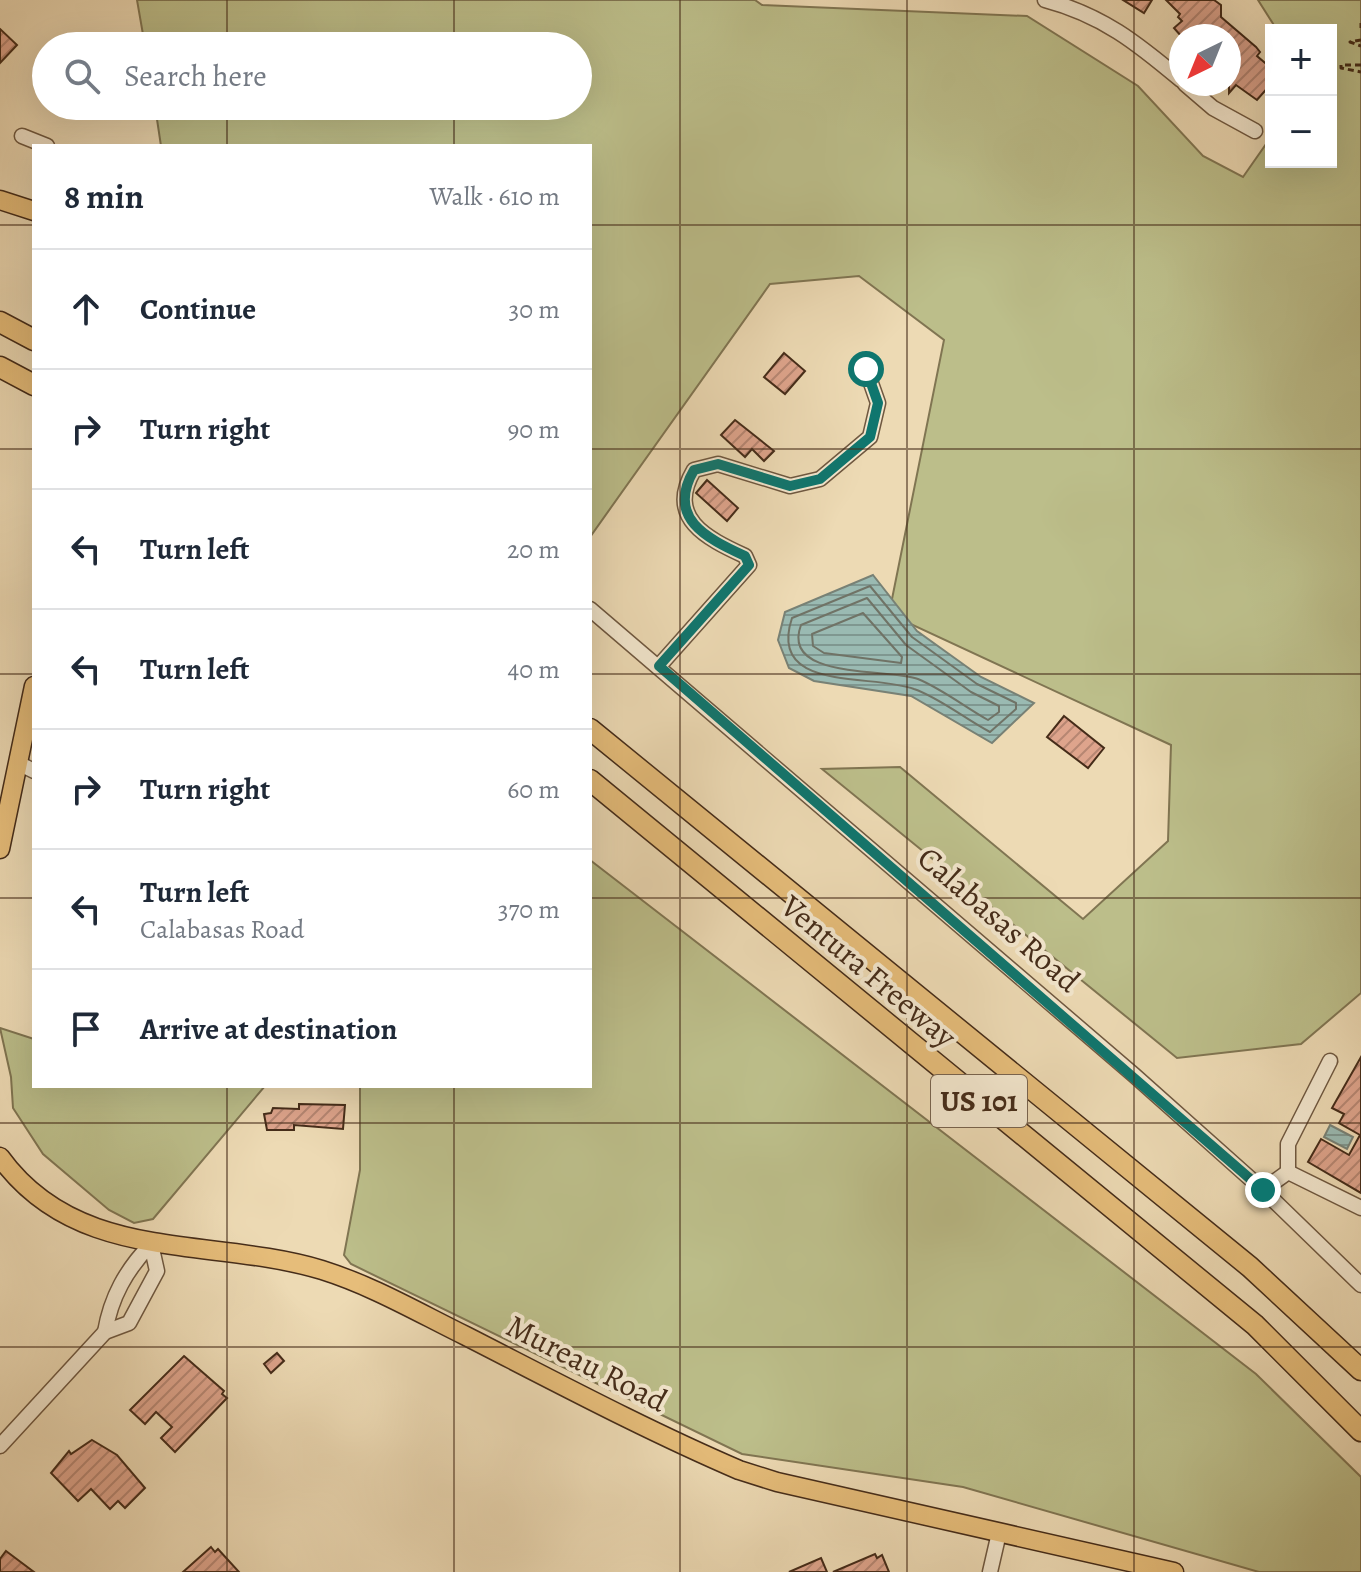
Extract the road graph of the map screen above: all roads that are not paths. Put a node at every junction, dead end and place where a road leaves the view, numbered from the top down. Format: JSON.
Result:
{"nodes":[{"id":1,"x":1045,"y":0,"type":"edge"},
{"id":2,"x":1169,"y":70,"type":"edge"},
{"id":3,"x":1199,"y":96,"type":"edge"},
{"id":4,"x":1255,"y":131,"type":"dead end"},
{"id":5,"x":22,"y":136,"type":"dead end"},
{"id":6,"x":42,"y":144,"type":"edge"},
{"id":7,"x":0,"y":200,"type":"edge"},
{"id":8,"x":32,"y":210,"type":"edge"},
{"id":9,"x":0,"y":322,"type":"edge"},
{"id":10,"x":32,"y":339,"type":"edge"},
{"id":11,"x":0,"y":367,"type":"edge"},
{"id":12,"x":866,"y":369,"type":"dead end"},
{"id":13,"x":32,"y":384,"type":"edge"},
{"id":14,"x":592,"y":611,"type":"edge"},
{"id":15,"x":659,"y":666,"type":"junction"},
{"id":16,"x":32,"y":706,"type":"edge"},
{"id":17,"x":592,"y":731,"type":"edge"},
{"id":18,"x":26,"y":767,"type":"edge"},
{"id":19,"x":592,"y":782,"type":"edge"},
{"id":20,"x":0,"y":849,"type":"edge"},
{"id":21,"x":1330,"y":1061,"type":"dead end"},
{"id":22,"x":0,"y":1157,"type":"edge"},
{"id":23,"x":1288,"y":1172,"type":"junction"},
{"id":24,"x":1263,"y":1190,"type":"junction"},
{"id":25,"x":1361,"y":1208,"type":"edge"},
{"id":26,"x":151,"y":1244,"type":"junction"},
{"id":27,"x":1361,"y":1285,"type":"edge"},
{"id":28,"x":105,"y":1332,"type":"junction"},
{"id":29,"x":1361,"y":1370,"type":"edge"},
{"id":30,"x":1361,"y":1431,"type":"edge"},
{"id":31,"x":0,"y":1446,"type":"edge"},
{"id":32,"x":999,"y":1533,"type":"junction"},
{"id":33,"x":990,"y":1572,"type":"edge"},
{"id":34,"x":1174,"y":1572,"type":"edge"}],
"edges":[{"from":1,"to":2,"type":"street"},
{"from":3,"to":4,"type":"street"},
{"from":5,"to":6,"type":"street"},
{"from":7,"to":8,"type":"main road"},
{"from":9,"to":10,"type":"highway"},
{"from":11,"to":13,"type":"highway"},
{"from":12,"to":15,"type":"street"},
{"from":14,"to":15,"type":"street","name":"Calabasas Road"},
{"from":15,"to":24,"type":"street","name":"Calabasas Road"},
{"from":16,"to":18,"type":"main road"},
{"from":17,"to":29,"type":"highway","name":"Ventura Freeway","number":"US 101"},
{"from":18,"to":20,"type":"main road"},
{"from":19,"to":30,"type":"highway","name":"Ventura Freeway","number":"US 101"},
{"from":21,"to":23,"type":"street"},
{"from":22,"to":26,"type":"main road","name":"Mureau Road"},
{"from":23,"to":24,"type":"street"},
{"from":23,"to":25,"type":"street"},
{"from":24,"to":27,"type":"street","name":"Calabasas Road"},
{"from":26,"to":28,"type":"street"},
{"from":26,"to":28,"type":"street"},
{"from":26,"to":32,"type":"main road","name":"Mureau Road"},
{"from":28,"to":31,"type":"street"},
{"from":32,"to":33,"type":"street"},
{"from":32,"to":34,"type":"main road","name":"Mureau Road"}]}
